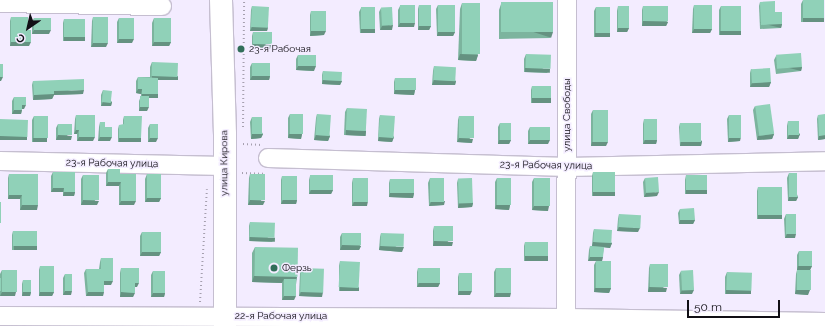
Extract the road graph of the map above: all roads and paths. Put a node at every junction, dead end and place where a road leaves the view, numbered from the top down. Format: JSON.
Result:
{"nodes":[{"id":1,"x":221,"y":0,"type":"edge"},
{"id":2,"x":567,"y":0,"type":"edge"},
{"id":3,"x":0,"y":3,"type":"edge"},
{"id":4,"x":162,"y":6,"type":"dead end"},
{"id":5,"x":268,"y":158,"type":"dead end"},
{"id":6,"x":0,"y":161,"type":"edge"},
{"id":7,"x":825,"y":161,"type":"edge"},
{"id":8,"x":224,"y":166,"type":"junction"},
{"id":9,"x":568,"y":167,"type":"junction"},
{"id":10,"x":0,"y":316,"type":"edge"},
{"id":11,"x":225,"y":321,"type":"edge"},
{"id":12,"x":566,"y":322,"type":"edge"},
{"id":13,"x":825,"y":322,"type":"edge"}],
"edges":[{"from":1,"to":8,"type":"main road","name":"улица Кирова"},
{"from":2,"to":9,"type":"street","name":"улица Свободы"},
{"from":3,"to":4,"type":"street"},
{"from":5,"to":9,"type":"street","name":"23-я Рабочая улица"},
{"from":6,"to":8,"type":"street","name":"23-я Рабочая улица"},
{"from":7,"to":9,"type":"street","name":"23-я Рабочая улица"},
{"from":8,"to":11,"type":"main road","name":"улица Кирова"},
{"from":9,"to":12,"type":"street","name":"улица Свободы"},
{"from":10,"to":11,"type":"street","name":"22-я Рабочая улица"},
{"from":11,"to":12,"type":"street","name":"22-я Рабочая улица"},
{"from":12,"to":13,"type":"street","name":"22-я Рабочая улица"}]}
